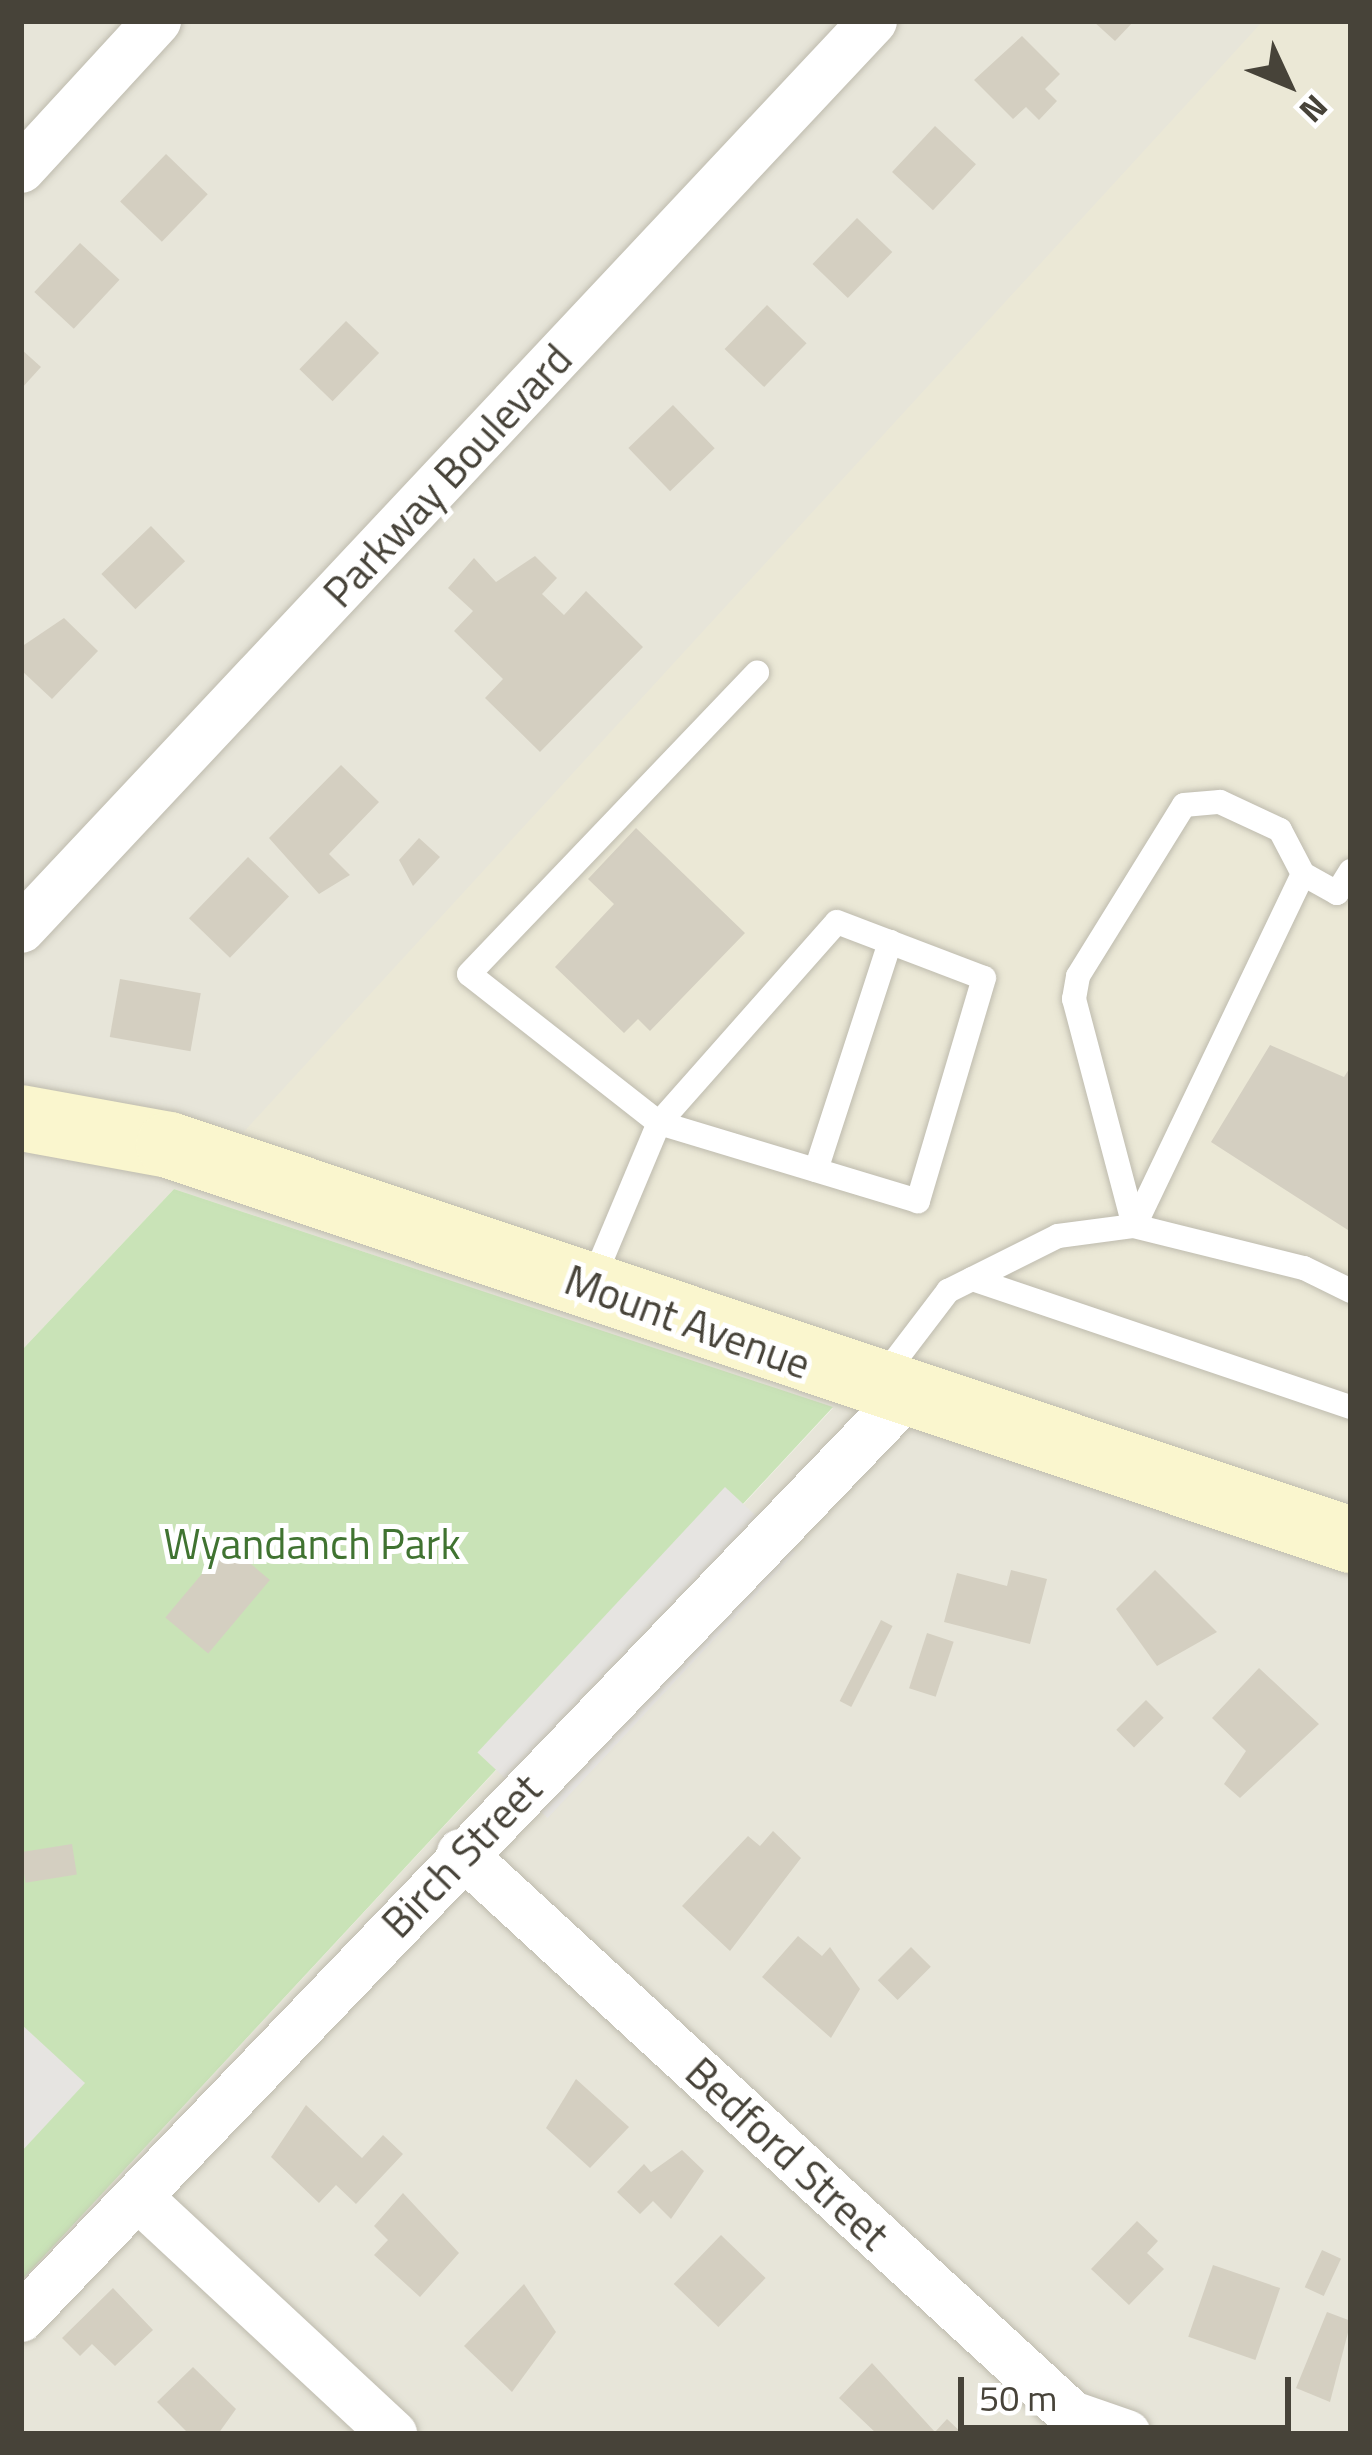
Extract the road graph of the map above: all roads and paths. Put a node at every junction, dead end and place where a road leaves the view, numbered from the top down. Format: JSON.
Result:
{"nodes":[{"id":1,"x":157,"y":21,"type":"edge"},
{"id":2,"x":873,"y":21,"type":"edge"},
{"id":3,"x":21,"y":169,"type":"edge"},
{"id":4,"x":757,"y":673,"type":"dead end"},
{"id":5,"x":1351,"y":872,"type":"edge"},
{"id":6,"x":1304,"y":874,"type":"junction"},
{"id":7,"x":21,"y":929,"type":"edge"},
{"id":8,"x":890,"y":942,"type":"junction"},
{"id":9,"x":21,"y":1118,"type":"edge"},
{"id":10,"x":659,"y":1123,"type":"junction"},
{"id":11,"x":816,"y":1171,"type":"junction"},
{"id":12,"x":1134,"y":1226,"type":"junction"},
{"id":13,"x":972,"y":1279,"type":"junction"},
{"id":14,"x":591,"y":1285,"type":"junction"},
{"id":15,"x":1351,"y":1291,"type":"edge"},
{"id":16,"x":889,"y":1392,"type":"junction"},
{"id":17,"x":1351,"y":1407,"type":"edge"},
{"id":18,"x":1351,"y":1540,"type":"edge"},
{"id":19,"x":460,"y":1853,"type":"junction"},
{"id":20,"x":140,"y":2198,"type":"junction"},
{"id":21,"x":21,"y":2318,"type":"edge"},
{"id":22,"x":393,"y":2434,"type":"edge"},
{"id":23,"x":1126,"y":2434,"type":"edge"}],
"edges":[{"from":1,"to":3,"type":"street"},
{"from":2,"to":7,"type":"street","name":"Parkway Boulevard"},
{"from":4,"to":10,"type":"lane"},
{"from":5,"to":6,"type":"lane"},
{"from":6,"to":12,"type":"lane"},
{"from":6,"to":12,"type":"lane"},
{"from":8,"to":10,"type":"lane"},
{"from":8,"to":11,"type":"lane"},
{"from":8,"to":11,"type":"lane"},
{"from":9,"to":14,"type":"street","name":"Mount Avenue"},
{"from":10,"to":11,"type":"lane"},
{"from":10,"to":14,"type":"lane"},
{"from":12,"to":13,"type":"lane"},
{"from":12,"to":15,"type":"lane"},
{"from":13,"to":16,"type":"lane"},
{"from":13,"to":17,"type":"lane"},
{"from":14,"to":16,"type":"street","name":"Mount Avenue"},
{"from":16,"to":18,"type":"street","name":"Mount Avenue"},
{"from":16,"to":19,"type":"street","name":"Birch Street"},
{"from":19,"to":20,"type":"street","name":"Birch Street"},
{"from":19,"to":23,"type":"street","name":"Bedford Street"},
{"from":20,"to":21,"type":"street","name":"Birch Street"},
{"from":20,"to":22,"type":"street"}]}
